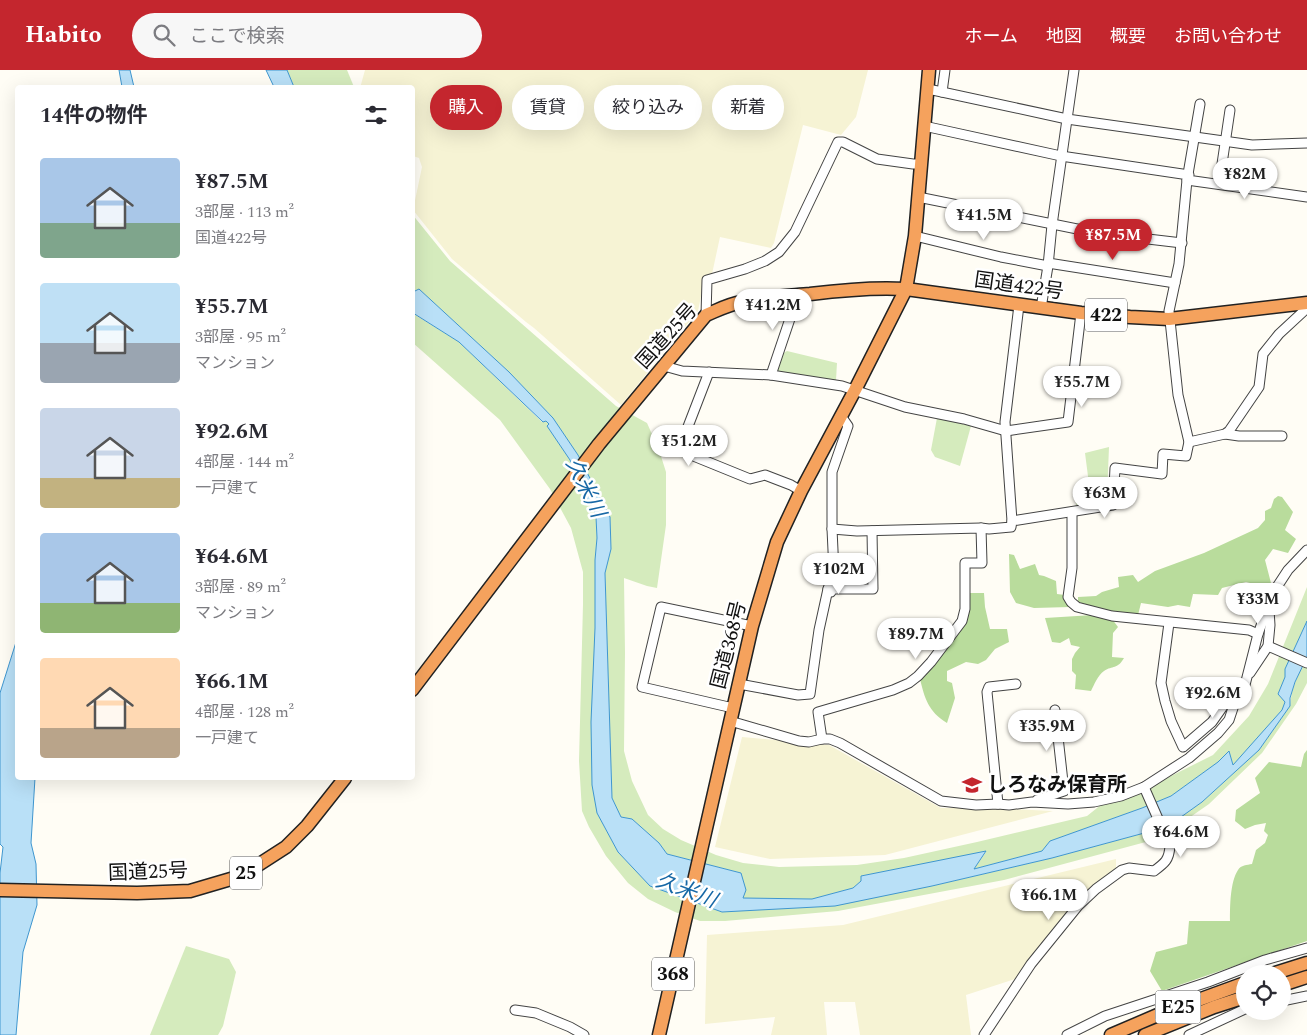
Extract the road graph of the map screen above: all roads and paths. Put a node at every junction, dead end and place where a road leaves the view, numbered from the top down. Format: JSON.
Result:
{"nodes":[{"id":1,"x":929,"y":70,"type":"edge"},
{"id":2,"x":945,"y":70,"type":"edge"},
{"id":3,"x":1074,"y":70,"type":"edge"},
{"id":4,"x":928,"y":89,"type":"junction"},
{"id":5,"x":942,"y":92,"type":"junction"},
{"id":6,"x":1200,"y":104,"type":"dead end"},
{"id":7,"x":1230,"y":110,"type":"dead end"},
{"id":8,"x":1067,"y":119,"type":"junction"},
{"id":9,"x":924,"y":126,"type":"junction"},
{"id":10,"x":1194,"y":137,"type":"junction"},
{"id":11,"x":1225,"y":142,"type":"junction"},
{"id":12,"x":1307,"y":143,"type":"edge"},
{"id":13,"x":1061,"y":156,"type":"junction"},
{"id":14,"x":921,"y":164,"type":"junction"},
{"id":15,"x":1188,"y":178,"type":"junction"},
{"id":16,"x":1219,"y":184,"type":"junction"},
{"id":17,"x":918,"y":197,"type":"junction"},
{"id":18,"x":1307,"y":197,"type":"edge"},
{"id":19,"x":1052,"y":225,"type":"junction"},
{"id":20,"x":915,"y":236,"type":"junction"},
{"id":21,"x":1182,"y":243,"type":"junction"},
{"id":22,"x":1048,"y":265,"type":"junction"},
{"id":23,"x":1175,"y":283,"type":"junction"},
{"id":24,"x":906,"y":290,"type":"junction"},
{"id":25,"x":798,"y":295,"type":"junction"},
{"id":26,"x":1307,"y":303,"type":"edge"},
{"id":27,"x":1019,"y":305,"type":"junction"},
{"id":28,"x":1042,"y":308,"type":"junction"},
{"id":29,"x":1307,"y":308,"type":"edge"},
{"id":30,"x":1081,"y":313,"type":"junction"},
{"id":31,"x":706,"y":315,"type":"junction"},
{"id":32,"x":1169,"y":319,"type":"junction"},
{"id":33,"x":664,"y":366,"type":"junction"},
{"id":34,"x":709,"y":372,"type":"junction"},
{"id":35,"x":772,"y":375,"type":"junction"},
{"id":36,"x":855,"y":390,"type":"junction"},
{"id":37,"x":841,"y":416,"type":"junction"},
{"id":38,"x":1006,"y":431,"type":"junction"},
{"id":39,"x":1225,"y":434,"type":"junction"},
{"id":40,"x":1282,"y":436,"type":"dead end"},
{"id":41,"x":1189,"y":442,"type":"junction"},
{"id":42,"x":801,"y":491,"type":"junction"},
{"id":43,"x":1072,"y":512,"type":"junction"},
{"id":44,"x":1012,"y":521,"type":"junction"},
{"id":45,"x":981,"y":528,"type":"junction"},
{"id":46,"x":832,"y":529,"type":"junction"},
{"id":47,"x":872,"y":531,"type":"junction"},
{"id":48,"x":1307,"y":550,"type":"edge"},
{"id":49,"x":830,"y":592,"type":"junction"},
{"id":50,"x":1269,"y":604,"type":"junction"},
{"id":51,"x":1169,"y":622,"type":"junction"},
{"id":52,"x":752,"y":626,"type":"junction"},
{"id":53,"x":1258,"y":634,"type":"junction"},
{"id":54,"x":1268,"y":646,"type":"junction"},
{"id":55,"x":1307,"y":663,"type":"edge"},
{"id":56,"x":1247,"y":676,"type":"junction"},
{"id":57,"x":739,"y":684,"type":"junction"},
{"id":58,"x":1016,"y":684,"type":"dead end"},
{"id":59,"x":415,"y":686,"type":"edge"},
{"id":60,"x":1238,"y":693,"type":"junction"},
{"id":61,"x":733,"y":708,"type":"junction"},
{"id":62,"x":1055,"y":710,"type":"dead end"},
{"id":63,"x":730,"y":722,"type":"junction"},
{"id":64,"x":822,"y":739,"type":"junction"},
{"id":65,"x":343,"y":780,"type":"edge"},
{"id":66,"x":1144,"y":786,"type":"junction"},
{"id":67,"x":1032,"y":802,"type":"junction"},
{"id":68,"x":998,"y":804,"type":"junction"},
{"id":69,"x":0,"y":890,"type":"edge"},
{"id":70,"x":1307,"y":948,"type":"edge"},
{"id":71,"x":1307,"y":963,"type":"edge"},
{"id":72,"x":1291,"y":968,"type":"edge"},
{"id":73,"x":1307,"y":977,"type":"edge"},
{"id":74,"x":1291,"y":982,"type":"edge"},
{"id":75,"x":1236,"y":986,"type":"edge"},
{"id":76,"x":1307,"y":996,"type":"edge"},
{"id":77,"x":1291,"y":999,"type":"edge"},
{"id":78,"x":1236,"y":1000,"type":"edge"},
{"id":79,"x":515,"y":1010,"type":"dead end"},
{"id":80,"x":1236,"y":1013,"type":"edge"},
{"id":81,"x":584,"y":1035,"type":"edge"},
{"id":82,"x":659,"y":1035,"type":"edge"},
{"id":83,"x":984,"y":1035,"type":"edge"},
{"id":84,"x":1067,"y":1035,"type":"edge"},
{"id":85,"x":1111,"y":1035,"type":"edge"},
{"id":86,"x":1145,"y":1035,"type":"edge"},
{"id":87,"x":1189,"y":1035,"type":"edge"}],
"edges":[{"from":1,"to":4,"type":"highway"},
{"from":2,"to":5,"type":"street"},
{"from":3,"to":8,"type":"street"},
{"from":4,"to":5,"type":"street"},
{"from":4,"to":9,"type":"highway"},
{"from":5,"to":8,"type":"street"},
{"from":6,"to":10,"type":"street"},
{"from":7,"to":11,"type":"street"},
{"from":8,"to":10,"type":"street"},
{"from":8,"to":13,"type":"street"},
{"from":9,"to":13,"type":"street"},
{"from":9,"to":14,"type":"highway"},
{"from":10,"to":11,"type":"street"},
{"from":10,"to":15,"type":"street"},
{"from":11,"to":12,"type":"street"},
{"from":11,"to":16,"type":"street"},
{"from":13,"to":15,"type":"street"},
{"from":13,"to":19,"type":"street"},
{"from":14,"to":17,"type":"highway"},
{"from":14,"to":31,"type":"street"},
{"from":15,"to":16,"type":"street"},
{"from":15,"to":21,"type":"street"},
{"from":16,"to":18,"type":"street"},
{"from":17,"to":19,"type":"street"},
{"from":17,"to":20,"type":"highway"},
{"from":19,"to":21,"type":"street"},
{"from":19,"to":22,"type":"street"},
{"from":20,"to":22,"type":"street"},
{"from":20,"to":24,"type":"highway"},
{"from":21,"to":23,"type":"street"},
{"from":22,"to":23,"type":"street"},
{"from":22,"to":28,"type":"street"},
{"from":23,"to":32,"type":"street"},
{"from":24,"to":25,"type":"highway","name":"国道25号"},
{"from":24,"to":27,"type":"highway","name":"国道422号","number":"422"},
{"from":24,"to":36,"type":"highway","name":"国道368号","number":"368"},
{"from":25,"to":31,"type":"highway","name":"国道25号"},
{"from":25,"to":35,"type":"street"},
{"from":26,"to":32,"type":"highway","name":"国道422号","number":"422"},
{"from":27,"to":28,"type":"highway","name":"国道422号","number":"422"},
{"from":27,"to":38,"type":"street"},
{"from":28,"to":30,"type":"highway","name":"国道422号","number":"422"},
{"from":29,"to":39,"type":"street"},
{"from":30,"to":32,"type":"highway","name":"国道422号","number":"422"},
{"from":30,"to":38,"type":"street"},
{"from":31,"to":33,"type":"highway","name":"国道25号"},
{"from":32,"to":41,"type":"street"},
{"from":33,"to":34,"type":"street"},
{"from":33,"to":59,"type":"highway","name":"国道25号"},
{"from":34,"to":35,"type":"street"},
{"from":34,"to":42,"type":"street"},
{"from":35,"to":36,"type":"street"},
{"from":36,"to":37,"type":"highway","name":"国道368号","number":"368"},
{"from":36,"to":38,"type":"street"},
{"from":37,"to":42,"type":"highway","name":"国道368号","number":"368"},
{"from":37,"to":46,"type":"street"},
{"from":38,"to":44,"type":"street"},
{"from":39,"to":40,"type":"street"},
{"from":39,"to":41,"type":"street"},
{"from":41,"to":43,"type":"street"},
{"from":42,"to":52,"type":"highway","name":"国道368号","number":"368"},
{"from":43,"to":44,"type":"street"},
{"from":43,"to":51,"type":"street"},
{"from":44,"to":45,"type":"street"},
{"from":45,"to":47,"type":"street"},
{"from":45,"to":64,"type":"street"},
{"from":46,"to":47,"type":"street"},
{"from":46,"to":49,"type":"street"},
{"from":47,"to":49,"type":"street"},
{"from":48,"to":50,"type":"street"},
{"from":49,"to":57,"type":"street"},
{"from":50,"to":53,"type":"street"},
{"from":50,"to":54,"type":"street"},
{"from":51,"to":53,"type":"street"},
{"from":51,"to":60,"type":"street"},
{"from":52,"to":57,"type":"highway","name":"国道368号","number":"368"},
{"from":52,"to":61,"type":"street"},
{"from":53,"to":56,"type":"street"},
{"from":54,"to":55,"type":"street"},
{"from":54,"to":56,"type":"street"},
{"from":56,"to":60,"type":"street"},
{"from":57,"to":61,"type":"highway","name":"国道368号","number":"368"},
{"from":58,"to":68,"type":"street"},
{"from":60,"to":66,"type":"street"},
{"from":61,"to":63,"type":"highway","name":"国道368号","number":"368"},
{"from":62,"to":67,"type":"street"},
{"from":63,"to":64,"type":"street"},
{"from":63,"to":82,"type":"highway","name":"国道368号","number":"368"},
{"from":64,"to":68,"type":"street"},
{"from":65,"to":69,"type":"highway","name":"国道25号","number":"25"},
{"from":66,"to":67,"type":"street"},
{"from":66,"to":83,"type":"street"},
{"from":67,"to":68,"type":"street"},
{"from":70,"to":84,"type":"street"},
{"from":71,"to":72,"type":"highway"},
{"from":73,"to":74,"type":"highway"},
{"from":75,"to":85,"type":"highway","number":"E25"},
{"from":76,"to":77,"type":"street"},
{"from":78,"to":86,"type":"highway","number":"E25"},
{"from":79,"to":81,"type":"street"},
{"from":80,"to":87,"type":"street"}]}
